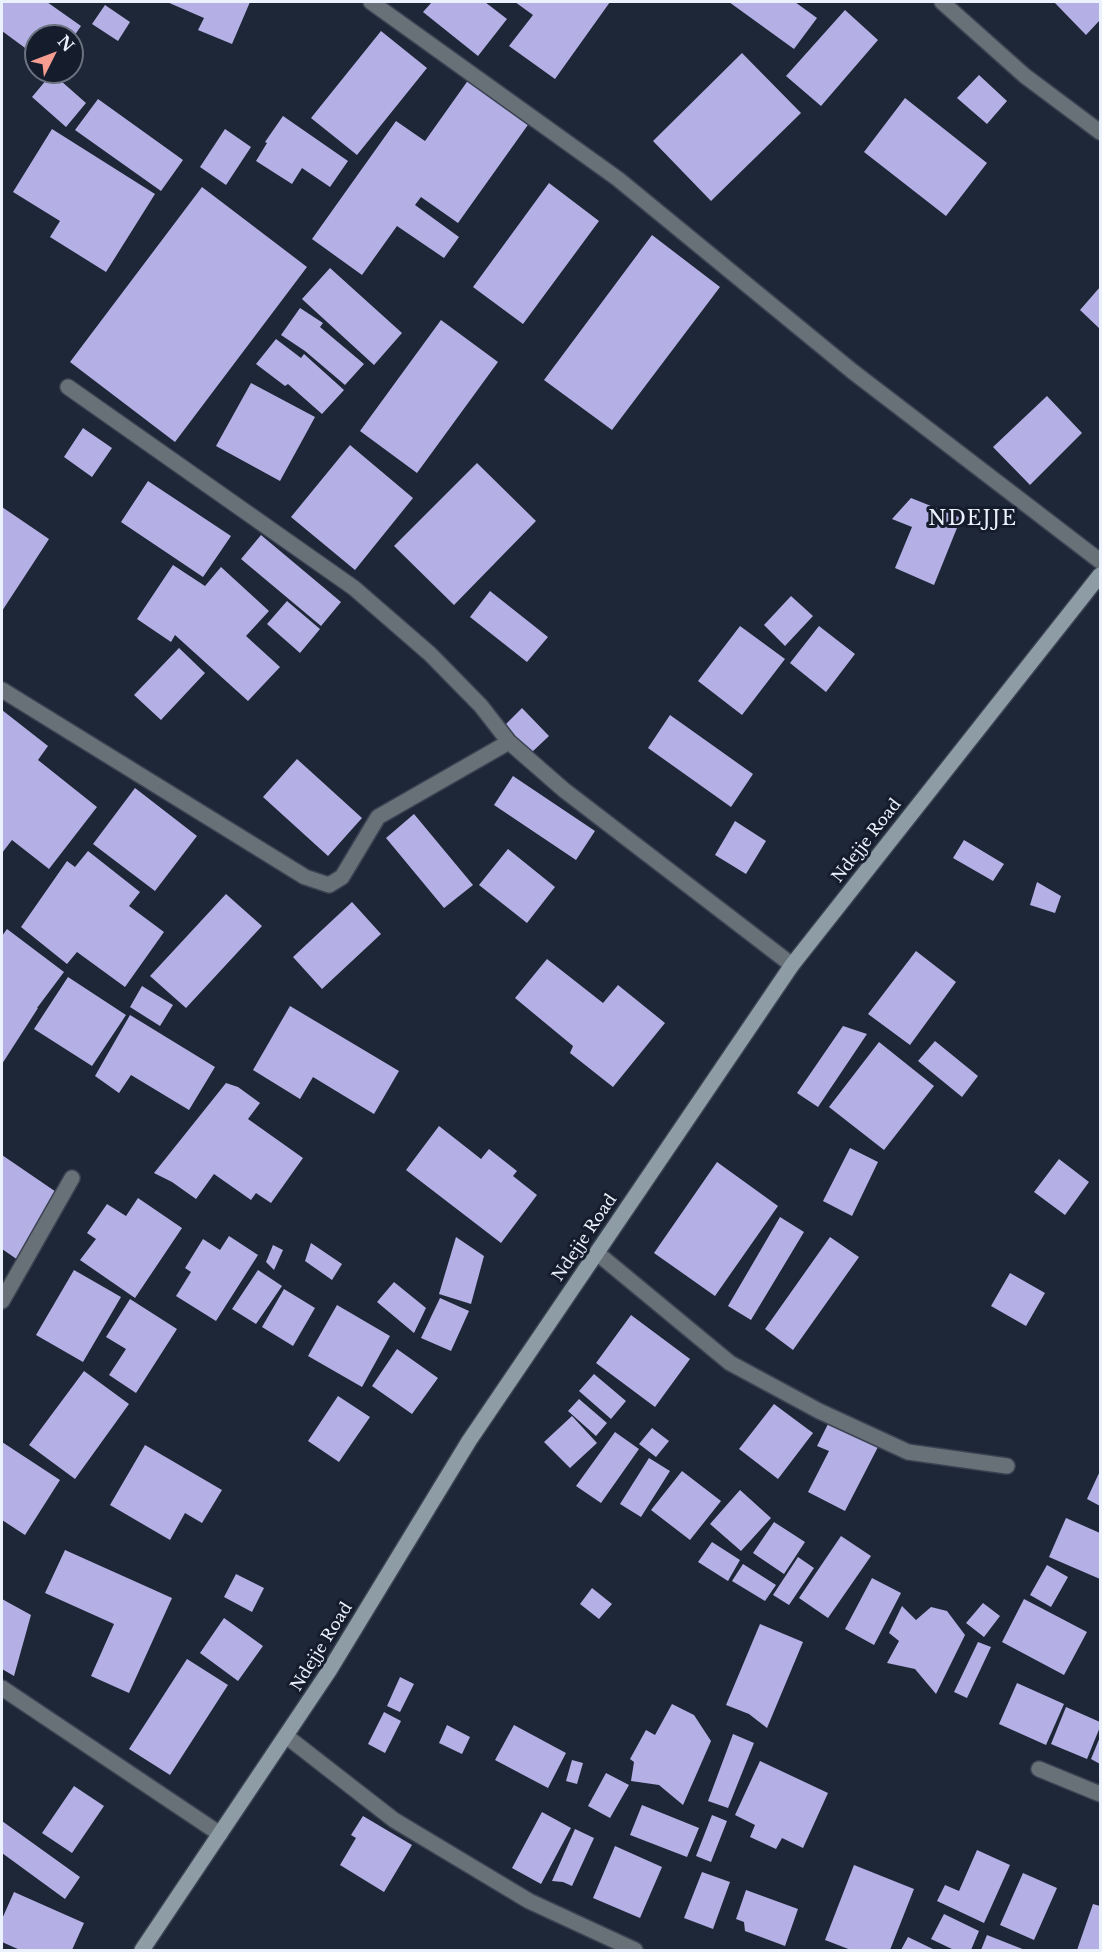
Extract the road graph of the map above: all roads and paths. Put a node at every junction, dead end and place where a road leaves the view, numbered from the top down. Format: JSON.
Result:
{"nodes":[{"id":1,"x":371,"y":2,"type":"edge"},
{"id":2,"x":942,"y":2,"type":"edge"},
{"id":3,"x":1101,"y":132,"type":"edge"},
{"id":4,"x":69,"y":387,"type":"dead end"},
{"id":5,"x":1101,"y":561,"type":"edge"},
{"id":6,"x":1101,"y":575,"type":"edge"},
{"id":7,"x":2,"y":690,"type":"edge"},
{"id":8,"x":509,"y":742,"type":"junction"},
{"id":9,"x":792,"y":965,"type":"junction"},
{"id":10,"x":72,"y":1178,"type":"dead end"},
{"id":11,"x":597,"y":1253,"type":"junction"},
{"id":12,"x":2,"y":1301,"type":"edge"},
{"id":13,"x":1007,"y":1466,"type":"dead end"},
{"id":14,"x":2,"y":1688,"type":"edge"},
{"id":15,"x":286,"y":1736,"type":"junction"},
{"id":16,"x":1039,"y":1769,"type":"dead end"},
{"id":17,"x":1101,"y":1794,"type":"edge"},
{"id":18,"x":220,"y":1834,"type":"junction"},
{"id":19,"x":142,"y":1950,"type":"edge"},
{"id":20,"x":635,"y":1950,"type":"edge"}],
"edges":[{"from":1,"to":5,"type":"street"},
{"from":2,"to":3,"type":"street"},
{"from":4,"to":8,"type":"street"},
{"from":6,"to":9,"type":"street","name":"Ndejje Road"},
{"from":7,"to":8,"type":"street"},
{"from":8,"to":9,"type":"street"},
{"from":9,"to":11,"type":"street","name":"Ndejje Road"},
{"from":10,"to":12,"type":"street"},
{"from":11,"to":13,"type":"street"},
{"from":11,"to":15,"type":"street","name":"Ndejje Road"},
{"from":14,"to":18,"type":"street"},
{"from":15,"to":18,"type":"street","name":"Ndejje Road"},
{"from":15,"to":20,"type":"street"},
{"from":16,"to":17,"type":"street"},
{"from":18,"to":19,"type":"street","name":"Ndejje Road"}]}
